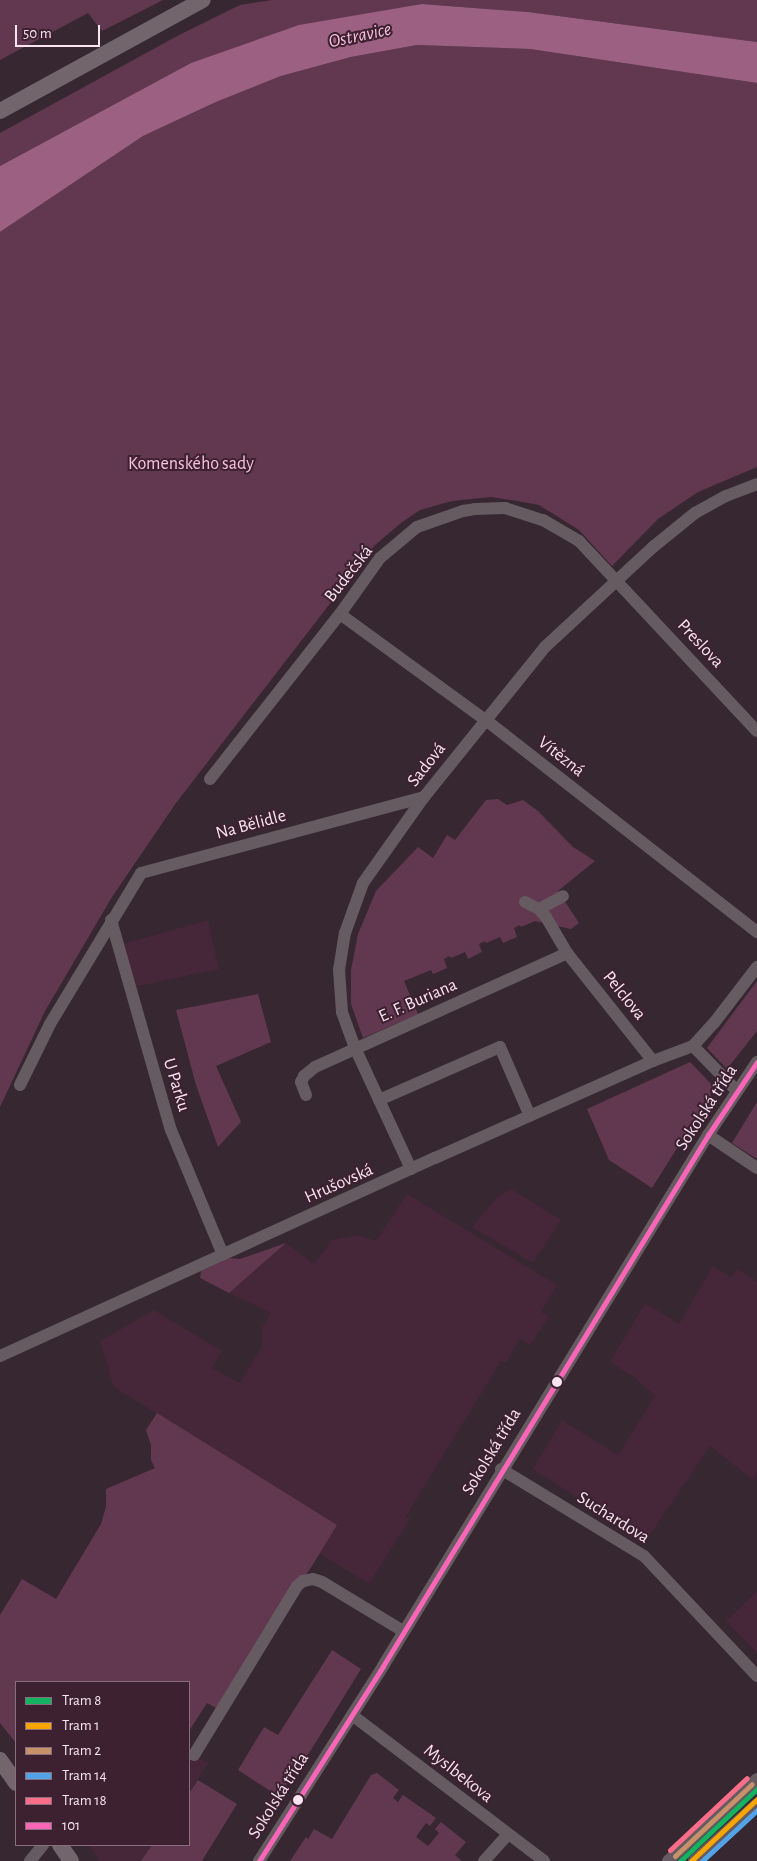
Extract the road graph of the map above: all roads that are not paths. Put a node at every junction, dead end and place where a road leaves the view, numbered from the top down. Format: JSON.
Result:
{"nodes":[{"id":1,"x":203,"y":0,"type":"edge"},
{"id":2,"x":0,"y":111,"type":"edge"},
{"id":3,"x":757,"y":484,"type":"edge"},
{"id":4,"x":617,"y":582,"type":"junction"},
{"id":5,"x":340,"y":614,"type":"junction"},
{"id":6,"x":487,"y":721,"type":"junction"},
{"id":7,"x":757,"y":730,"type":"edge"},
{"id":8,"x":210,"y":779,"type":"dead end"},
{"id":9,"x":424,"y":797,"type":"junction"},
{"id":10,"x":563,"y":896,"type":"dead end"},
{"id":11,"x":526,"y":902,"type":"dead end"},
{"id":12,"x":539,"y":909,"type":"junction"},
{"id":13,"x":111,"y":920,"type":"junction"},
{"id":14,"x":757,"y":932,"type":"edge"},
{"id":15,"x":567,"y":953,"type":"junction"},
{"id":16,"x":757,"y":967,"type":"edge"},
{"id":17,"x":693,"y":1046,"type":"junction"},
{"id":18,"x":354,"y":1048,"type":"junction"},
{"id":19,"x":653,"y":1061,"type":"junction"},
{"id":20,"x":757,"y":1062,"type":"edge"},
{"id":21,"x":20,"y":1085,"type":"dead end"},
{"id":22,"x":737,"y":1091,"type":"junction"},
{"id":23,"x":306,"y":1095,"type":"dead end"},
{"id":24,"x":379,"y":1100,"type":"junction"},
{"id":25,"x":530,"y":1116,"type":"junction"},
{"id":26,"x":708,"y":1136,"type":"junction"},
{"id":27,"x":757,"y":1168,"type":"edge"},
{"id":28,"x":411,"y":1169,"type":"junction"},
{"id":29,"x":223,"y":1255,"type":"junction"},
{"id":30,"x":0,"y":1356,"type":"edge"},
{"id":31,"x":501,"y":1469,"type":"junction"},
{"id":32,"x":404,"y":1631,"type":"junction"},
{"id":33,"x":757,"y":1676,"type":"edge"},
{"id":34,"x":352,"y":1715,"type":"junction"},
{"id":35,"x":194,"y":1755,"type":"dead end"},
{"id":36,"x":0,"y":1760,"type":"edge"},
{"id":37,"x":757,"y":1779,"type":"edge"},
{"id":38,"x":15,"y":1782,"type":"edge"},
{"id":39,"x":757,"y":1804,"type":"edge"},
{"id":40,"x":508,"y":1834,"type":"junction"},
{"id":41,"x":42,"y":1846,"type":"edge"},
{"id":42,"x":61,"y":1846,"type":"edge"},
{"id":43,"x":30,"y":1861,"type":"edge"},
{"id":44,"x":71,"y":1861,"type":"edge"},
{"id":45,"x":259,"y":1861,"type":"edge"},
{"id":46,"x":484,"y":1861,"type":"edge"},
{"id":47,"x":544,"y":1861,"type":"edge"},
{"id":48,"x":668,"y":1861,"type":"edge"},
{"id":49,"x":694,"y":1861,"type":"edge"}],
"edges":[{"from":1,"to":2,"type":"main road"},
{"from":3,"to":4,"type":"street","name":"Sadová"},
{"from":4,"to":5,"type":"street","name":"Budečská"},
{"from":4,"to":6,"type":"street","name":"Sadová"},
{"from":4,"to":7,"type":"street","name":"Preslova"},
{"from":5,"to":6,"type":"street","name":"Vítězná"},
{"from":5,"to":8,"type":"street","name":"Budečská"},
{"from":6,"to":9,"type":"street","name":"Sadová"},
{"from":6,"to":14,"type":"street","name":"Vítězná"},
{"from":9,"to":13,"type":"street","name":"Na Bělidle"},
{"from":9,"to":18,"type":"street","name":"Sadová"},
{"from":10,"to":12,"type":"street"},
{"from":11,"to":12,"type":"street"},
{"from":12,"to":15,"type":"street"},
{"from":13,"to":21,"type":"street","name":"Na Bělidle"},
{"from":13,"to":29,"type":"street","name":"U Parku"},
{"from":15,"to":18,"type":"street","name":"E. F. Buriana"},
{"from":15,"to":19,"type":"street","name":"Pelclova"},
{"from":16,"to":17,"type":"street"},
{"from":17,"to":19,"type":"street","name":"Hrušovská"},
{"from":17,"to":22,"type":"street"},
{"from":18,"to":23,"type":"street","name":"E. F. Buriana"},
{"from":18,"to":24,"type":"street","name":"Sadová"},
{"from":19,"to":25,"type":"street","name":"Hrušovská"},
{"from":20,"to":22,"type":"street","name":"Sokolská třída"},
{"from":22,"to":26,"type":"street","name":"Sokolská třída"},
{"from":24,"to":25,"type":"street"},
{"from":24,"to":28,"type":"street","name":"Sadová"},
{"from":25,"to":28,"type":"street","name":"Hrušovská"},
{"from":26,"to":27,"type":"street"},
{"from":26,"to":31,"type":"street","name":"Sokolská třída"},
{"from":28,"to":29,"type":"street","name":"Hrušovská"},
{"from":29,"to":30,"type":"street","name":"Hrušovská"},
{"from":31,"to":32,"type":"street","name":"Sokolská třída"},
{"from":31,"to":33,"type":"street","name":"Suchardova"},
{"from":32,"to":34,"type":"street","name":"Sokolská třída"},
{"from":32,"to":35,"type":"street"},
{"from":34,"to":40,"type":"street","name":"Myslbekova"},
{"from":34,"to":45,"type":"street","name":"Sokolská třída"},
{"from":36,"to":38,"type":"main road"},
{"from":37,"to":48,"type":"street"},
{"from":39,"to":49,"type":"street"},
{"from":40,"to":46,"type":"street"},
{"from":40,"to":47,"type":"street","name":"Myslbekova"},
{"from":41,"to":43,"type":"street"},
{"from":42,"to":44,"type":"main road"}]}
